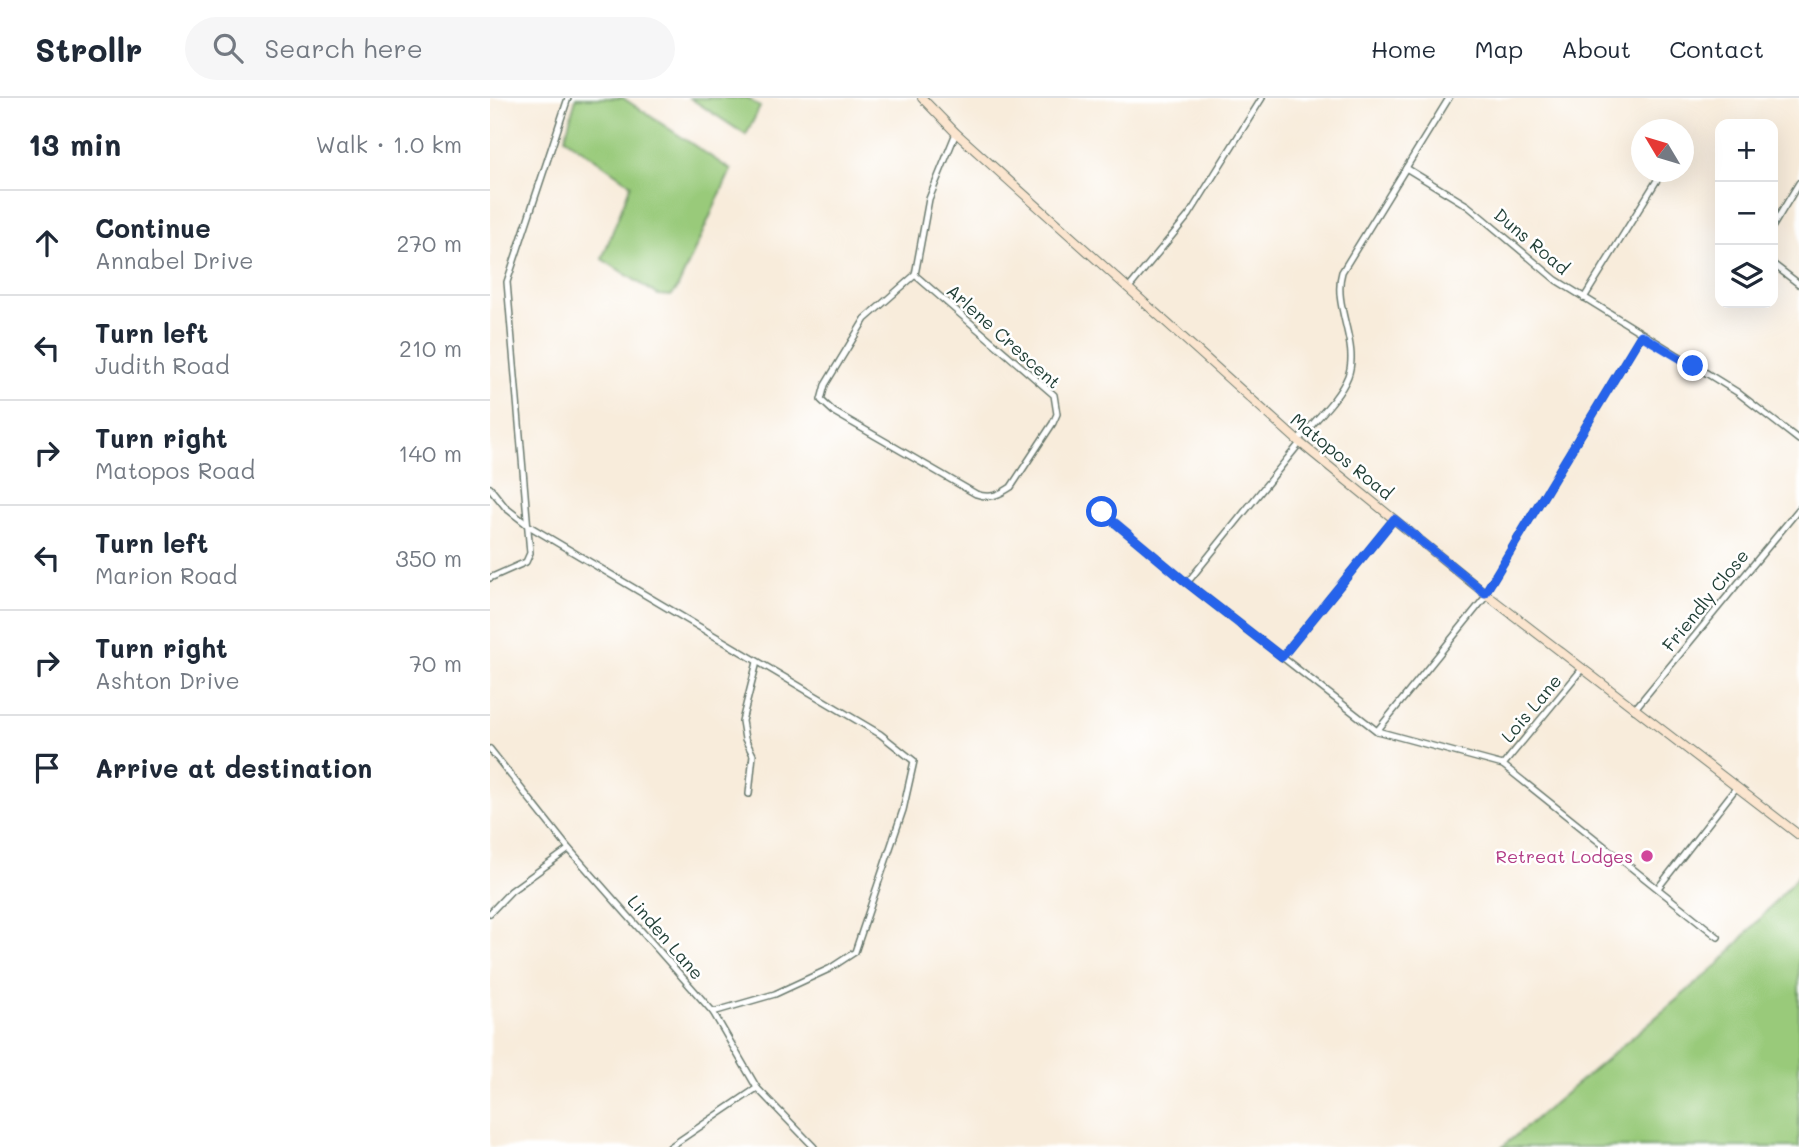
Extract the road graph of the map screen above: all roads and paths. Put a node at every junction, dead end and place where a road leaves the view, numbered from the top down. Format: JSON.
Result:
{"nodes":[{"id":1,"x":568,"y":98,"type":"edge"},
{"id":2,"x":922,"y":98,"type":"edge"},
{"id":3,"x":1262,"y":98,"type":"edge"},
{"id":4,"x":1449,"y":98,"type":"edge"},
{"id":5,"x":956,"y":133,"type":"junction"},
{"id":6,"x":1406,"y":168,"type":"junction"},
{"id":7,"x":1656,"y":182,"type":"edge"},
{"id":8,"x":1799,"y":183,"type":"edge"},
{"id":9,"x":1778,"y":218,"type":"edge"},
{"id":10,"x":1778,"y":268,"type":"edge"},
{"id":11,"x":915,"y":275,"type":"junction"},
{"id":12,"x":1799,"y":284,"type":"edge"},
{"id":13,"x":1128,"y":289,"type":"junction"},
{"id":14,"x":1584,"y":298,"type":"junction"},
{"id":15,"x":1641,"y":335,"type":"junction"},
{"id":16,"x":1799,"y":440,"type":"edge"},
{"id":17,"x":1299,"y":442,"type":"junction"},
{"id":18,"x":490,"y":488,"type":"edge"},
{"id":19,"x":1799,"y":509,"type":"edge"},
{"id":20,"x":1102,"y":512,"type":"dead end"},
{"id":21,"x":1394,"y":519,"type":"junction"},
{"id":22,"x":529,"y":526,"type":"junction"},
{"id":23,"x":490,"y":578,"type":"edge"},
{"id":24,"x":1187,"y":583,"type":"junction"},
{"id":25,"x":1486,"y":594,"type":"junction"},
{"id":26,"x":1282,"y":657,"type":"junction"},
{"id":27,"x":757,"y":662,"type":"junction"},
{"id":28,"x":1582,"y":669,"type":"junction"},
{"id":29,"x":1634,"y":710,"type":"junction"},
{"id":30,"x":1377,"y":731,"type":"junction"},
{"id":31,"x":490,"y":749,"type":"edge"},
{"id":32,"x":1503,"y":765,"type":"junction"},
{"id":33,"x":1736,"y":788,"type":"junction"},
{"id":34,"x":749,"y":794,"type":"dead end"},
{"id":35,"x":1799,"y":835,"type":"edge"},
{"id":36,"x":569,"y":849,"type":"junction"},
{"id":37,"x":1658,"y":888,"type":"junction"},
{"id":38,"x":490,"y":913,"type":"edge"},
{"id":39,"x":1718,"y":937,"type":"dead end"},
{"id":40,"x":713,"y":1012,"type":"junction"},
{"id":41,"x":757,"y":1088,"type":"junction"},
{"id":42,"x":670,"y":1147,"type":"edge"},
{"id":43,"x":814,"y":1147,"type":"edge"}],
"edges":[{"from":1,"to":22,"type":"street"},
{"from":2,"to":5,"type":"main road","name":"Matopos Road"},
{"from":3,"to":13,"type":"street"},
{"from":4,"to":6,"type":"street"},
{"from":5,"to":11,"type":"street"},
{"from":5,"to":13,"type":"main road","name":"Matopos Road"},
{"from":6,"to":14,"type":"street","name":"Duns Road"},
{"from":6,"to":17,"type":"street"},
{"from":7,"to":14,"type":"street"},
{"from":8,"to":9,"type":"street"},
{"from":10,"to":12,"type":"street"},
{"from":11,"to":11,"type":"street","name":"Arlene Crescent"},
{"from":13,"to":17,"type":"main road","name":"Matopos Road"},
{"from":14,"to":15,"type":"street","name":"Duns Road"},
{"from":15,"to":16,"type":"street","name":"Duns Road"},
{"from":15,"to":25,"type":"street"},
{"from":17,"to":21,"type":"main road","name":"Matopos Road"},
{"from":17,"to":24,"type":"street"},
{"from":18,"to":22,"type":"street"},
{"from":19,"to":29,"type":"street","name":"Friendly Close"},
{"from":20,"to":24,"type":"street"},
{"from":21,"to":25,"type":"main road","name":"Matopos Road"},
{"from":21,"to":26,"type":"street"},
{"from":22,"to":23,"type":"street"},
{"from":22,"to":27,"type":"street"},
{"from":24,"to":26,"type":"street"},
{"from":25,"to":28,"type":"main road","name":"Matopos Road"},
{"from":25,"to":30,"type":"street"},
{"from":26,"to":30,"type":"street"},
{"from":27,"to":34,"type":"street"},
{"from":27,"to":40,"type":"street"},
{"from":28,"to":29,"type":"main road","name":"Matopos Road"},
{"from":28,"to":32,"type":"street","name":"Lois Lane"},
{"from":29,"to":33,"type":"main road","name":"Matopos Road"},
{"from":30,"to":32,"type":"street"},
{"from":31,"to":36,"type":"street","name":"Linden Lane"},
{"from":32,"to":37,"type":"street"},
{"from":33,"to":35,"type":"main road","name":"Matopos Road"},
{"from":33,"to":37,"type":"street"},
{"from":36,"to":38,"type":"street"},
{"from":36,"to":40,"type":"street","name":"Linden Lane"},
{"from":37,"to":39,"type":"street"},
{"from":40,"to":41,"type":"street","name":"Linden Lane"},
{"from":41,"to":42,"type":"street"},
{"from":41,"to":43,"type":"street","name":"Linden Lane"}]}
